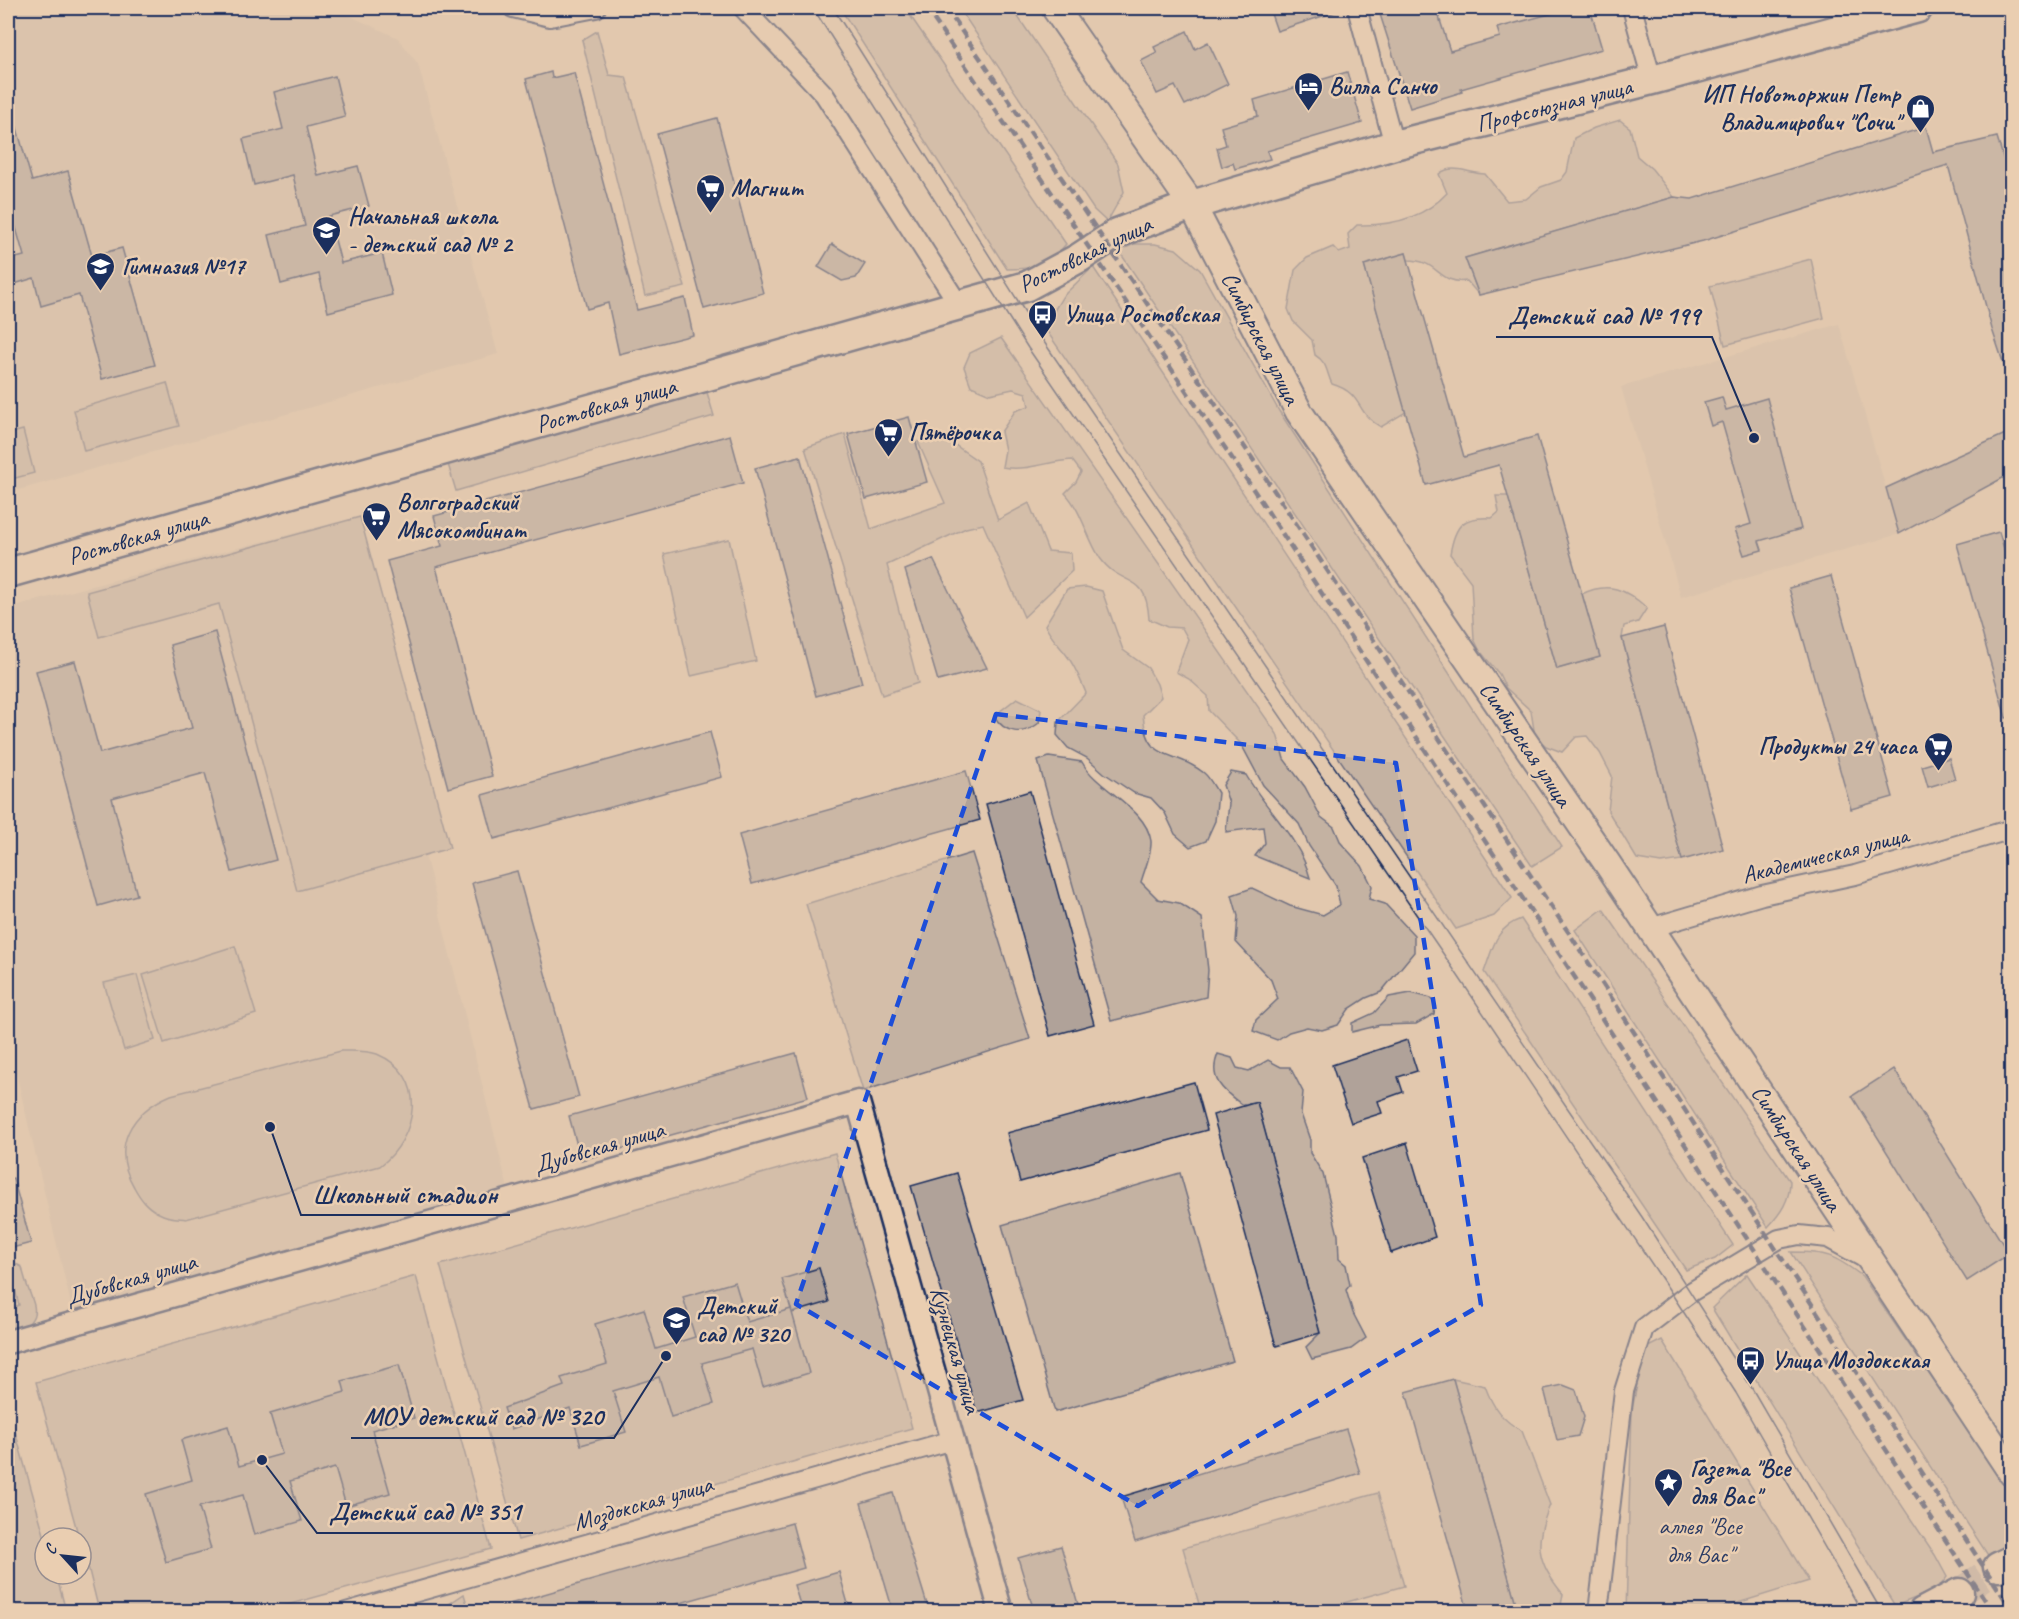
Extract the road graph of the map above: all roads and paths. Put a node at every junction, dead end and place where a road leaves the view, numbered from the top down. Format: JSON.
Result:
{"nodes":[{"id":1,"x":513,"y":8,"type":"edge"},
{"id":2,"x":596,"y":8,"type":"edge"},
{"id":3,"x":743,"y":8,"type":"edge"},
{"id":4,"x":1055,"y":8,"type":"edge"},
{"id":5,"x":1357,"y":8,"type":"edge"},
{"id":6,"x":1632,"y":8,"type":"edge"},
{"id":7,"x":1918,"y":8,"type":"edge"},
{"id":8,"x":1881,"y":12,"type":"edge"},
{"id":9,"x":1652,"y":80,"type":"junction"},
{"id":10,"x":1394,"y":145,"type":"junction"},
{"id":11,"x":1192,"y":205,"type":"junction"},
{"id":12,"x":959,"y":305,"type":"junction"},
{"id":13,"x":8,"y":573,"type":"edge"},
{"id":14,"x":2012,"y":829,"type":"edge"},
{"id":15,"x":1650,"y":928,"type":"junction"},
{"id":16,"x":858,"y":1102,"type":"joint"},
{"id":17,"x":1872,"y":1263,"type":"junction"},
{"id":18,"x":8,"y":1342,"type":"edge"},
{"id":19,"x":953,"y":1440,"type":"junction"},
{"id":20,"x":2012,"y":1473,"type":"edge"},
{"id":21,"x":1959,"y":1593,"type":"tunnel mouth"},
{"id":22,"x":346,"y":1611,"type":"edge"},
{"id":23,"x":1001,"y":1611,"type":"edge"},
{"id":24,"x":1598,"y":1611,"type":"edge"},
{"id":25,"x":1923,"y":1611,"type":"edge"}],
"edges":[{"from":1,"to":2,"type":"street"},
{"from":3,"to":12,"type":"street"},
{"from":4,"to":11,"type":"main road","name":"Симбирская улица"},
{"from":5,"to":10,"type":"street"},
{"from":6,"to":9,"type":"street"},
{"from":7,"to":8,"type":"main road","name":"Профсоюзная улица"},
{"from":8,"to":9,"type":"main road","name":"Профсоюзная улица"},
{"from":9,"to":10,"type":"main road","name":"Профсоюзная улица"},
{"from":10,"to":11,"type":"main road","name":"Профсоюзная улица"},
{"from":11,"to":12,"type":"main road","name":"Ростовская улица"},
{"from":11,"to":15,"type":"main road","name":"Симбирская улица"},
{"from":12,"to":13,"type":"main road","name":"Ростовская улица"},
{"from":14,"to":15,"type":"street","name":"Академическая улица"},
{"from":15,"to":17,"type":"main road","name":"Симбирская улица"},
{"from":16,"to":18,"type":"street","name":"Дубовская улица"},
{"from":16,"to":19,"type":"street","name":"Кузнецкая улица"},
{"from":17,"to":20,"type":"main road","name":"Симбирская улица"},
{"from":17,"to":24,"type":"street"},
{"from":19,"to":22,"type":"street","name":"Моздокская улица"},
{"from":19,"to":23,"type":"street","name":"Кузнецкая улица"},
{"from":21,"to":25,"type":"main road"}]}
